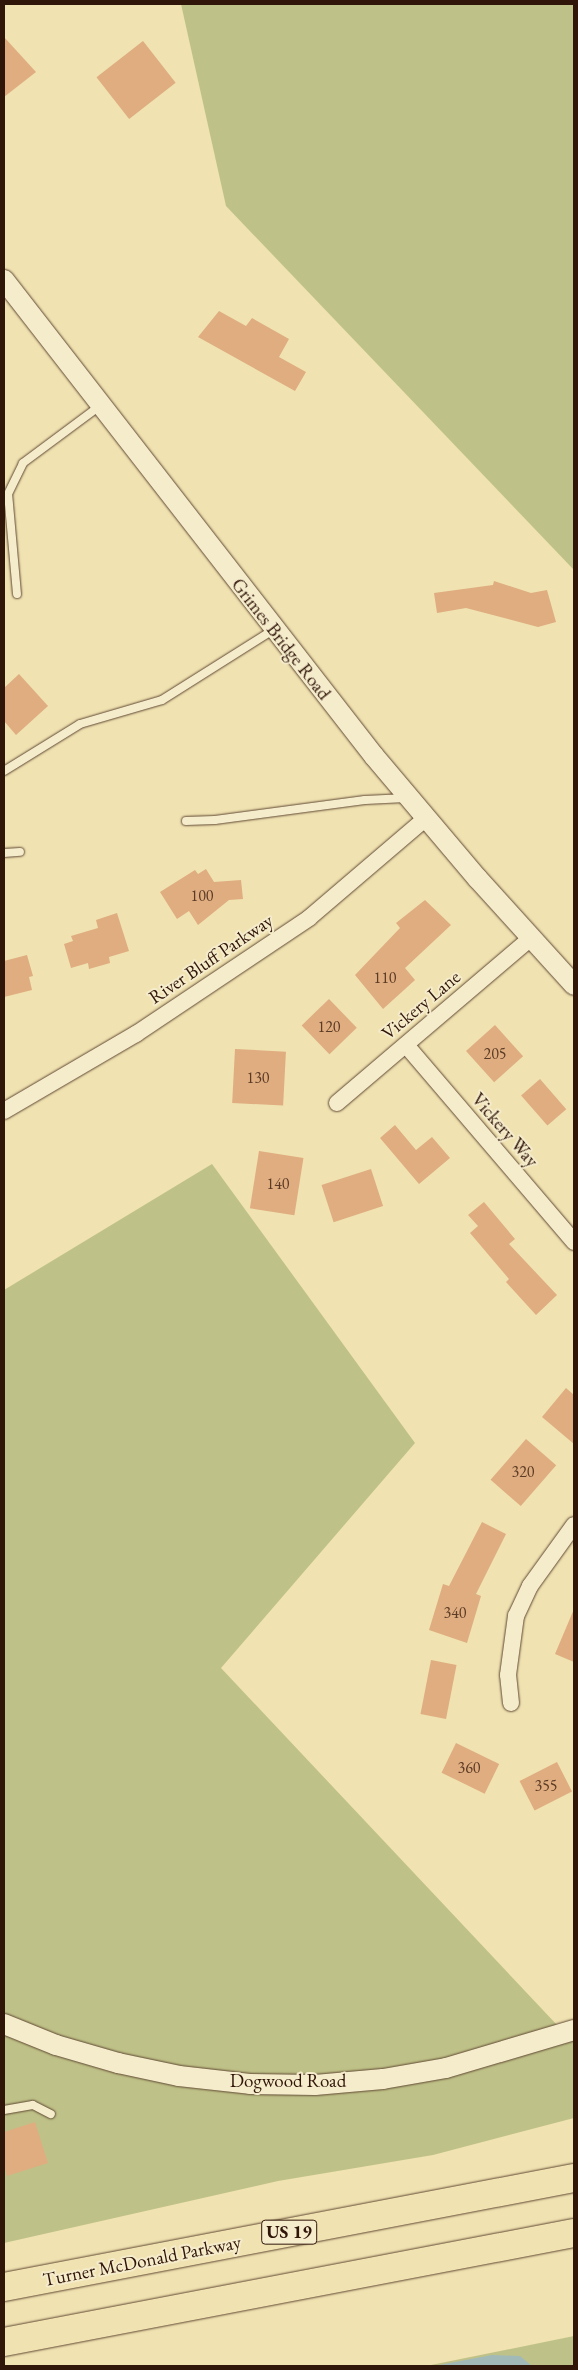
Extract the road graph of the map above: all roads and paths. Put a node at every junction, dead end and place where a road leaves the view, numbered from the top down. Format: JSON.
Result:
{"nodes":[{"id":1,"x":4,"y":280,"type":"edge"},
{"id":2,"x":101,"y":405,"type":"junction"},
{"id":3,"x":17,"y":594,"type":"dead end"},
{"id":4,"x":274,"y":630,"type":"junction"},
{"id":5,"x":4,"y":771,"type":"edge"},
{"id":6,"x":408,"y":797,"type":"junction"},
{"id":7,"x":426,"y":818,"type":"junction"},
{"id":8,"x":186,"y":821,"type":"dead end"},
{"id":9,"x":20,"y":852,"type":"dead end"},
{"id":10,"x":4,"y":853,"type":"edge"},
{"id":11,"x":531,"y":938,"type":"junction"},
{"id":12,"x":574,"y":985,"type":"edge"},
{"id":13,"x":406,"y":1045,"type":"junction"},
{"id":14,"x":337,"y":1104,"type":"dead end"},
{"id":15,"x":4,"y":1111,"type":"edge"},
{"id":16,"x":574,"y":1242,"type":"edge"},
{"id":17,"x":574,"y":1525,"type":"edge"},
{"id":18,"x":511,"y":1703,"type":"dead end"},
{"id":19,"x":4,"y":2024,"type":"edge"},
{"id":20,"x":574,"y":2030,"type":"edge"},
{"id":21,"x":4,"y":2110,"type":"edge"},
{"id":22,"x":51,"y":2114,"type":"dead end"},
{"id":23,"x":574,"y":2178,"type":"edge"},
{"id":24,"x":574,"y":2233,"type":"edge"},
{"id":25,"x":4,"y":2287,"type":"edge"},
{"id":26,"x":4,"y":2342,"type":"edge"}],
"edges":[{"from":1,"to":2,"type":"street","name":"Grimes Bridge Road"},
{"from":2,"to":3,"type":"lane"},
{"from":2,"to":4,"type":"street","name":"Grimes Bridge Road"},
{"from":4,"to":5,"type":"lane"},
{"from":4,"to":6,"type":"street","name":"Grimes Bridge Road"},
{"from":6,"to":7,"type":"street","name":"Grimes Bridge Road"},
{"from":6,"to":8,"type":"lane"},
{"from":7,"to":11,"type":"street","name":"Grimes Bridge Road"},
{"from":7,"to":15,"type":"street","name":"River Bluff Parkway"},
{"from":9,"to":10,"type":"lane"},
{"from":11,"to":12,"type":"street","name":"Grimes Bridge Road"},
{"from":11,"to":13,"type":"street","name":"Vickery Lane"},
{"from":13,"to":14,"type":"street","name":"Vickery Lane"},
{"from":13,"to":16,"type":"street","name":"Vickery Way"},
{"from":17,"to":18,"type":"street"},
{"from":19,"to":20,"type":"street","name":"Dogwood Road"},
{"from":21,"to":22,"type":"lane"},
{"from":23,"to":25,"type":"highway","name":"Turner McDonald Parkway","number":"US 19"},
{"from":24,"to":26,"type":"highway"}]}
